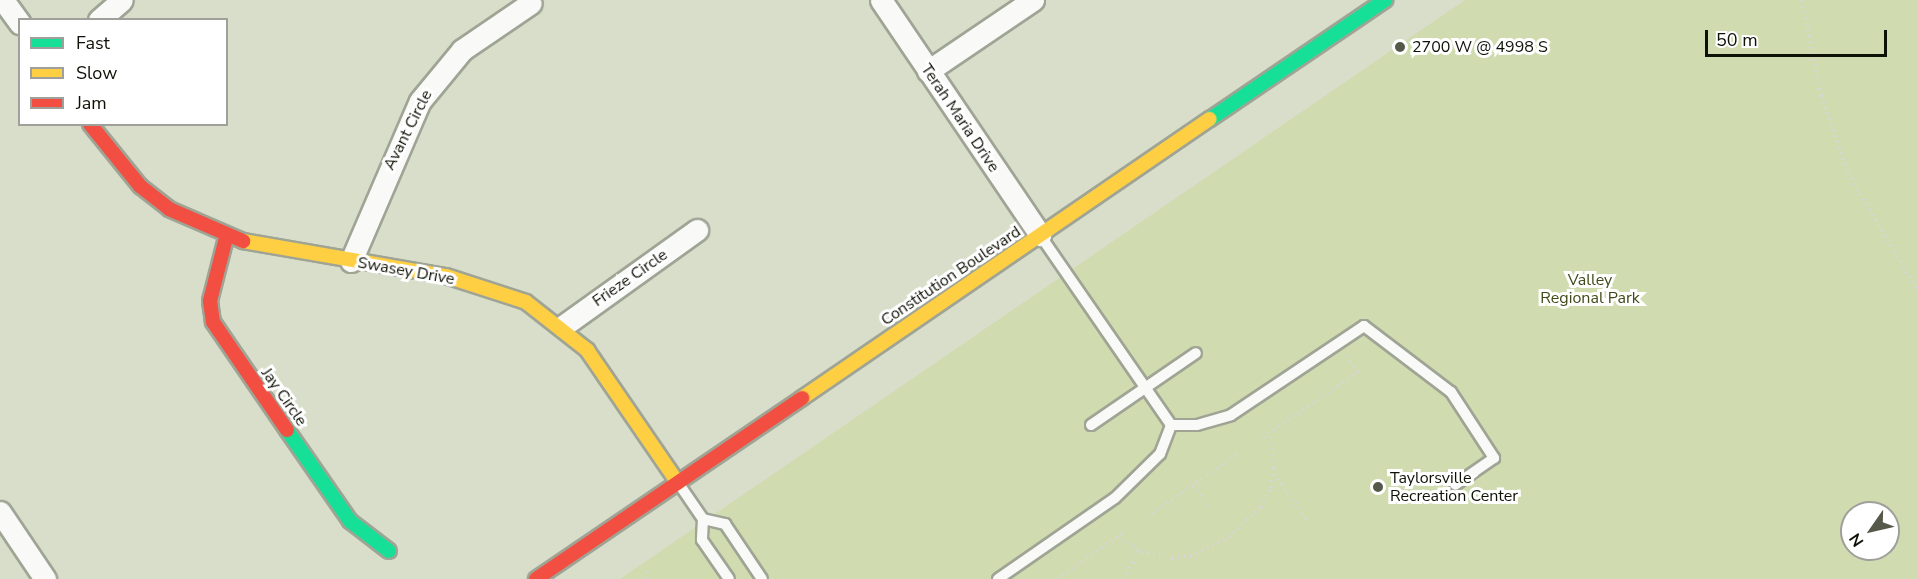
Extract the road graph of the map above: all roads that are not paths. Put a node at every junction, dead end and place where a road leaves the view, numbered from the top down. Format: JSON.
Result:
{"nodes":[{"id":1,"x":3,"y":0,"type":"edge"},
{"id":2,"x":122,"y":0,"type":"edge"},
{"id":3,"x":881,"y":0,"type":"edge"},
{"id":4,"x":1033,"y":0,"type":"edge"},
{"id":5,"x":1385,"y":0,"type":"edge"},
{"id":6,"x":531,"y":3,"type":"dead end"},
{"id":7,"x":101,"y":18,"type":"edge"},
{"id":8,"x":18,"y":20,"type":"edge"},
{"id":9,"x":928,"y":71,"type":"junction"},
{"id":10,"x":92,"y":126,"type":"edge"},
{"id":11,"x":697,"y":230,"type":"dead end"},
{"id":12,"x":1040,"y":235,"type":"junction"},
{"id":13,"x":226,"y":238,"type":"junction"},
{"id":14,"x":351,"y":261,"type":"junction"},
{"id":15,"x":563,"y":326,"type":"junction"},
{"id":16,"x":1196,"y":353,"type":"dead end"},
{"id":17,"x":1146,"y":388,"type":"junction"},
{"id":18,"x":1091,"y":425,"type":"dead end"},
{"id":19,"x":1171,"y":425,"type":"junction"},
{"id":20,"x":678,"y":483,"type":"junction"},
{"id":21,"x":1455,"y":486,"type":"dead end"},
{"id":22,"x":0,"y":512,"type":"edge"},
{"id":23,"x":703,"y":519,"type":"junction"},
{"id":24,"x":389,"y":551,"type":"dead end"},
{"id":25,"x":45,"y":579,"type":"edge"},
{"id":26,"x":536,"y":579,"type":"edge"},
{"id":27,"x":729,"y":579,"type":"edge"},
{"id":28,"x":762,"y":579,"type":"edge"},
{"id":29,"x":998,"y":579,"type":"edge"}],
"edges":[{"from":1,"to":8,"type":"street"},
{"from":2,"to":7,"type":"street"},
{"from":3,"to":9,"type":"street","name":"Terah Maria Drive"},
{"from":4,"to":9,"type":"street"},
{"from":5,"to":12,"type":"street","name":"Constitution Boulevard"},
{"from":6,"to":14,"type":"street","name":"Avant Circle"},
{"from":9,"to":12,"type":"street","name":"Terah Maria Drive"},
{"from":10,"to":13,"type":"street","name":"Swasey Drive"},
{"from":11,"to":15,"type":"street","name":"Frieze Circle"},
{"from":12,"to":17,"type":"lane"},
{"from":12,"to":20,"type":"street","name":"Constitution Boulevard"},
{"from":13,"to":14,"type":"street","name":"Swasey Drive"},
{"from":13,"to":24,"type":"street","name":"Jay Circle"},
{"from":14,"to":15,"type":"street","name":"Swasey Drive"},
{"from":15,"to":20,"type":"street","name":"Swasey Drive"},
{"from":16,"to":17,"type":"lane"},
{"from":17,"to":18,"type":"lane"},
{"from":17,"to":19,"type":"lane"},
{"from":19,"to":21,"type":"lane"},
{"from":19,"to":29,"type":"lane"},
{"from":20,"to":23,"type":"lane"},
{"from":20,"to":26,"type":"street","name":"Constitution Boulevard"},
{"from":22,"to":25,"type":"street"},
{"from":23,"to":27,"type":"lane"},
{"from":23,"to":28,"type":"lane"}]}
